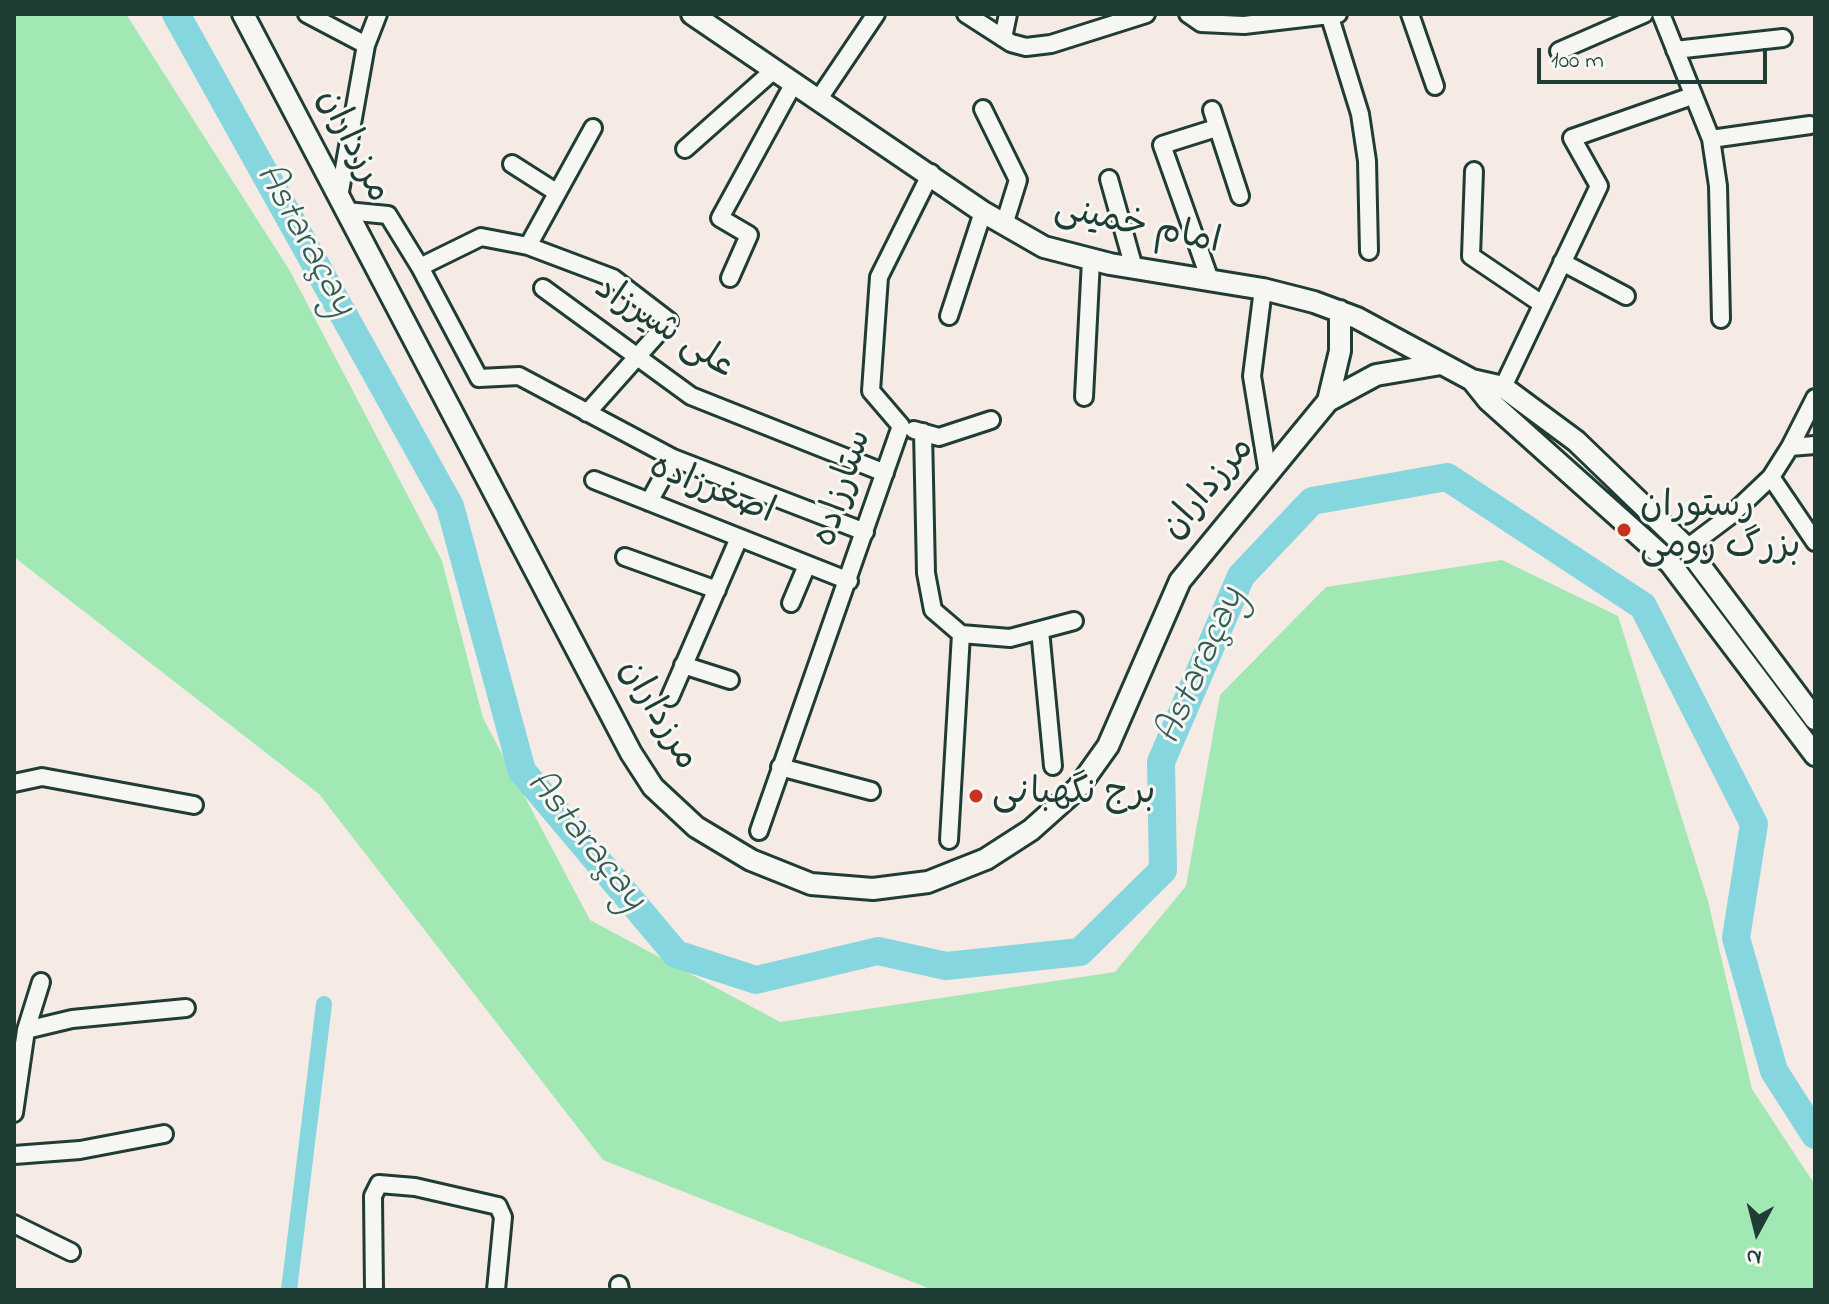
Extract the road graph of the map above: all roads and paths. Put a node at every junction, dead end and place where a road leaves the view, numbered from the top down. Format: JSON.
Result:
{"nodes":[{"id":1,"x":243,"y":14,"type":"edge"},
{"id":2,"x":307,"y":14,"type":"edge"},
{"id":3,"x":378,"y":14,"type":"edge"},
{"id":4,"x":692,"y":14,"type":"edge"},
{"id":5,"x":876,"y":14,"type":"edge"},
{"id":6,"x":966,"y":14,"type":"edge"},
{"id":7,"x":1008,"y":14,"type":"edge"},
{"id":8,"x":1146,"y":14,"type":"edge"},
{"id":9,"x":1188,"y":14,"type":"edge"},
{"id":10,"x":1329,"y":14,"type":"edge"},
{"id":11,"x":1338,"y":14,"type":"edge"},
{"id":12,"x":1410,"y":14,"type":"edge"},
{"id":13,"x":1644,"y":14,"type":"edge"},
{"id":14,"x":1661,"y":14,"type":"edge"},
{"id":15,"x":1243,"y":19,"type":"edge"},
{"id":16,"x":1003,"y":38,"type":"junction"},
{"id":17,"x":1783,"y":38,"type":"dead end"},
{"id":18,"x":366,"y":45,"type":"junction"},
{"id":19,"x":1675,"y":50,"type":"junction"},
{"id":20,"x":1559,"y":51,"type":"dead end"},
{"id":21,"x":774,"y":70,"type":"junction"},
{"id":22,"x":794,"y":83,"type":"junction"},
{"id":23,"x":1435,"y":86,"type":"dead end"},
{"id":24,"x":1692,"y":96,"type":"junction"},
{"id":25,"x":818,"y":100,"type":"junction"},
{"id":26,"x":983,"y":109,"type":"dead end"},
{"id":27,"x":1212,"y":110,"type":"dead end"},
{"id":28,"x":1810,"y":125,"type":"dead end"},
{"id":29,"x":593,"y":128,"type":"dead end"},
{"id":30,"x":1216,"y":128,"type":"junction"},
{"id":31,"x":1711,"y":139,"type":"junction"},
{"id":32,"x":685,"y":149,"type":"dead end"},
{"id":33,"x":512,"y":164,"type":"dead end"},
{"id":34,"x":1474,"y":171,"type":"dead end"},
{"id":35,"x":931,"y":173,"type":"junction"},
{"id":36,"x":1109,"y":179,"type":"dead end"},
{"id":37,"x":556,"y":192,"type":"junction"},
{"id":38,"x":1240,"y":196,"type":"dead end"},
{"id":39,"x":342,"y":204,"type":"junction"},
{"id":40,"x":983,"y":212,"type":"junction"},
{"id":41,"x":1004,"y":225,"type":"junction"},
{"id":42,"x":528,"y":246,"type":"junction"},
{"id":43,"x":1369,"y":251,"type":"dead end"},
{"id":44,"x":1091,"y":260,"type":"junction"},
{"id":45,"x":1562,"y":262,"type":"junction"},
{"id":46,"x":420,"y":267,"type":"junction"},
{"id":47,"x":1134,"y":268,"type":"junction"},
{"id":48,"x":730,"y":278,"type":"dead end"},
{"id":49,"x":1210,"y":280,"type":"junction"},
{"id":50,"x":543,"y":288,"type":"dead end"},
{"id":51,"x":1263,"y":289,"type":"junction"},
{"id":52,"x":1626,"y":296,"type":"dead end"},
{"id":53,"x":1542,"y":304,"type":"junction"},
{"id":54,"x":1340,"y":311,"type":"junction"},
{"id":55,"x":949,"y":316,"type":"dead end"},
{"id":56,"x":1721,"y":319,"type":"dead end"},
{"id":57,"x":636,"y":356,"type":"junction"},
{"id":58,"x":1441,"y":364,"type":"junction"},
{"id":59,"x":1472,"y":380,"type":"junction"},
{"id":60,"x":1503,"y":387,"type":"junction"},
{"id":61,"x":1084,"y":397,"type":"dead end"},
{"id":62,"x":1815,"y":398,"type":"edge"},
{"id":63,"x":1328,"y":401,"type":"junction"},
{"id":64,"x":587,"y":413,"type":"junction"},
{"id":65,"x":991,"y":420,"type":"dead end"},
{"id":66,"x":901,"y":426,"type":"junction"},
{"id":67,"x":923,"y":432,"type":"junction"},
{"id":68,"x":1815,"y":445,"type":"edge"},
{"id":69,"x":1790,"y":447,"type":"junction"},
{"id":70,"x":673,"y":458,"type":"junction"},
{"id":71,"x":885,"y":473,"type":"junction"},
{"id":72,"x":1268,"y":474,"type":"junction"},
{"id":73,"x":1771,"y":477,"type":"junction"},
{"id":74,"x":594,"y":480,"type":"dead end"},
{"id":75,"x":649,"y":502,"type":"junction"},
{"id":76,"x":865,"y":532,"type":"junction"},
{"id":77,"x":739,"y":538,"type":"junction"},
{"id":78,"x":1815,"y":542,"type":"edge"},
{"id":79,"x":1687,"y":548,"type":"junction"},
{"id":80,"x":625,"y":557,"type":"dead end"},
{"id":81,"x":1670,"y":563,"type":"junction"},
{"id":82,"x":807,"y":565,"type":"junction"},
{"id":83,"x":849,"y":581,"type":"junction"},
{"id":84,"x":717,"y":590,"type":"junction"},
{"id":85,"x":791,"y":603,"type":"dead end"},
{"id":86,"x":1074,"y":621,"type":"dead end"},
{"id":87,"x":1040,"y":630,"type":"junction"},
{"id":88,"x":961,"y":634,"type":"junction"},
{"id":89,"x":683,"y":665,"type":"junction"},
{"id":90,"x":730,"y":680,"type":"dead end"},
{"id":91,"x":670,"y":697,"type":"dead end"},
{"id":92,"x":1815,"y":719,"type":"edge"},
{"id":93,"x":1815,"y":755,"type":"edge"},
{"id":94,"x":1053,"y":766,"type":"dead end"},
{"id":95,"x":780,"y":767,"type":"junction"},
{"id":96,"x":14,"y":783,"type":"edge"},
{"id":97,"x":871,"y":791,"type":"dead end"},
{"id":98,"x":194,"y":805,"type":"dead end"},
{"id":99,"x":759,"y":831,"type":"dead end"},
{"id":100,"x":949,"y":840,"type":"dead end"},
{"id":101,"x":41,"y":982,"type":"dead end"},
{"id":102,"x":186,"y":1008,"type":"dead end"},
{"id":103,"x":26,"y":1030,"type":"junction"},
{"id":104,"x":14,"y":1113,"type":"edge"},
{"id":105,"x":164,"y":1134,"type":"dead end"},
{"id":106,"x":14,"y":1155,"type":"edge"},
{"id":107,"x":14,"y":1224,"type":"edge"},
{"id":108,"x":71,"y":1252,"type":"dead end"},
{"id":109,"x":374,"y":1290,"type":"edge"},
{"id":110,"x":496,"y":1290,"type":"edge"}],
"edges":[{"from":1,"to":39,"type":"street","name":"مرزداران"},
{"from":2,"to":18,"type":"street"},
{"from":3,"to":18,"type":"street"},
{"from":4,"to":21,"type":"street","name":"امام خمینی"},
{"from":5,"to":25,"type":"street"},
{"from":6,"to":16,"type":"street"},
{"from":7,"to":16,"type":"street"},
{"from":8,"to":16,"type":"street"},
{"from":9,"to":15,"type":"street"},
{"from":10,"to":11,"type":"street"},
{"from":10,"to":15,"type":"street"},
{"from":10,"to":43,"type":"street"},
{"from":12,"to":23,"type":"street"},
{"from":13,"to":20,"type":"street"},
{"from":14,"to":19,"type":"street"},
{"from":17,"to":19,"type":"street"},
{"from":18,"to":39,"type":"street"},
{"from":19,"to":24,"type":"street"},
{"from":21,"to":22,"type":"street","name":"امام خمینی"},
{"from":21,"to":32,"type":"street"},
{"from":22,"to":25,"type":"street","name":"امام خمینی"},
{"from":22,"to":48,"type":"street"},
{"from":24,"to":31,"type":"street"},
{"from":24,"to":45,"type":"street"},
{"from":25,"to":35,"type":"street","name":"امام خمینی"},
{"from":26,"to":41,"type":"street"},
{"from":27,"to":30,"type":"street"},
{"from":28,"to":31,"type":"street"},
{"from":29,"to":37,"type":"street"},
{"from":30,"to":38,"type":"street"},
{"from":30,"to":49,"type":"street"},
{"from":31,"to":56,"type":"street"},
{"from":33,"to":37,"type":"street"},
{"from":34,"to":53,"type":"street"},
{"from":35,"to":40,"type":"street","name":"امام خمینی"},
{"from":35,"to":66,"type":"street","name":"ستارزاده"},
{"from":36,"to":47,"type":"street"},
{"from":37,"to":42,"type":"street"},
{"from":39,"to":46,"type":"street"},
{"from":39,"to":72,"type":"street","name":"مرزداران"},
{"from":40,"to":41,"type":"street","name":"امام خمینی"},
{"from":40,"to":55,"type":"street"},
{"from":41,"to":44,"type":"street","name":"امام خمینی"},
{"from":42,"to":46,"type":"street"},
{"from":42,"to":57,"type":"street"},
{"from":44,"to":47,"type":"street","name":"امام خمینی"},
{"from":44,"to":61,"type":"street"},
{"from":45,"to":52,"type":"street"},
{"from":45,"to":53,"type":"street"},
{"from":46,"to":64,"type":"street"},
{"from":47,"to":49,"type":"street","name":"امام خمینی"},
{"from":49,"to":51,"type":"street","name":"امام خمینی"},
{"from":50,"to":57,"type":"street","name":"علی شیرزاد"},
{"from":51,"to":54,"type":"street","name":"امام خمینی"},
{"from":51,"to":72,"type":"street"},
{"from":53,"to":60,"type":"street"},
{"from":54,"to":58,"type":"street","name":"امام خمینی"},
{"from":54,"to":63,"type":"street","name":"مرزداران"},
{"from":57,"to":64,"type":"street"},
{"from":57,"to":71,"type":"street","name":"علی شیرزاد"},
{"from":58,"to":59,"type":"street","name":"امام خمینی"},
{"from":58,"to":63,"type":"street","name":"مرزداران"},
{"from":59,"to":60,"type":"street","name":"امام خمینی"},
{"from":59,"to":81,"type":"street","name":"امام خمینی"},
{"from":60,"to":79,"type":"street","name":"امام خمینی"},
{"from":62,"to":69,"type":"street"},
{"from":63,"to":72,"type":"street","name":"مرزداران"},
{"from":64,"to":70,"type":"street"},
{"from":65,"to":67,"type":"street"},
{"from":66,"to":67,"type":"street"},
{"from":66,"to":71,"type":"street","name":"ستارزاده"},
{"from":67,"to":88,"type":"street"},
{"from":68,"to":69,"type":"street"},
{"from":69,"to":73,"type":"street"},
{"from":70,"to":75,"type":"street"},
{"from":70,"to":76,"type":"street"},
{"from":71,"to":76,"type":"street","name":"ستارزاده"},
{"from":73,"to":78,"type":"street"},
{"from":73,"to":79,"type":"street"},
{"from":74,"to":75,"type":"street","name":"اصغرزاده"},
{"from":75,"to":77,"type":"street","name":"اصغرزاده"},
{"from":76,"to":83,"type":"street","name":"ستارزاده"},
{"from":77,"to":82,"type":"street","name":"اصغرزاده"},
{"from":77,"to":84,"type":"street"},
{"from":79,"to":81,"type":"street"},
{"from":79,"to":92,"type":"street","name":"امام خمینی"},
{"from":80,"to":84,"type":"street"},
{"from":81,"to":93,"type":"street","name":"امام خمینی"},
{"from":82,"to":83,"type":"street","name":"اصغرزاده"},
{"from":82,"to":85,"type":"street"},
{"from":83,"to":95,"type":"street","name":"ستارزاده"},
{"from":84,"to":89,"type":"street"},
{"from":86,"to":87,"type":"street"},
{"from":87,"to":88,"type":"street"},
{"from":87,"to":94,"type":"street"},
{"from":88,"to":100,"type":"street"},
{"from":89,"to":90,"type":"street"},
{"from":89,"to":91,"type":"street"},
{"from":95,"to":97,"type":"street"},
{"from":95,"to":99,"type":"street","name":"ستارزاده"},
{"from":96,"to":98,"type":"street"},
{"from":101,"to":103,"type":"street"},
{"from":102,"to":103,"type":"street"},
{"from":103,"to":104,"type":"street"},
{"from":105,"to":106,"type":"street"},
{"from":107,"to":108,"type":"street"},
{"from":109,"to":110,"type":"street"}]}
